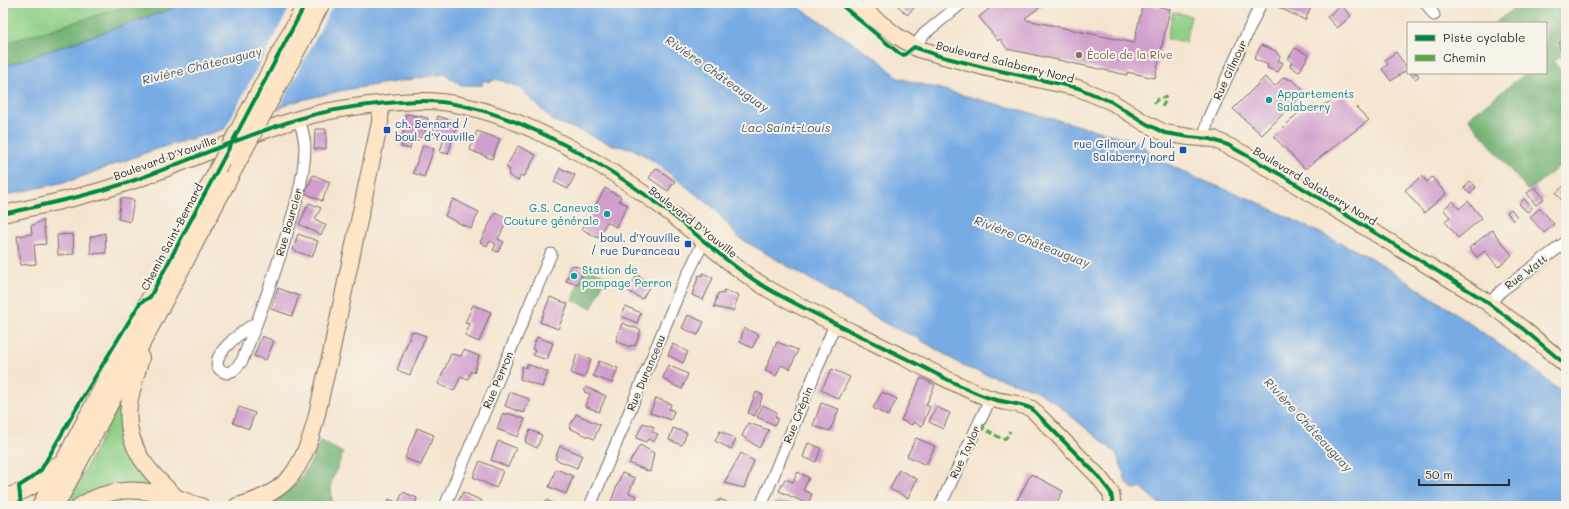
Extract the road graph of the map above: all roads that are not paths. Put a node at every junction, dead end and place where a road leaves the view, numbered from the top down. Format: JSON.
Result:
{"nodes":[{"id":1,"x":306,"y":3,"type":"edge"},
{"id":2,"x":322,"y":3,"type":"edge"},
{"id":3,"x":855,"y":3,"type":"edge"},
{"id":4,"x":962,"y":3,"type":"edge"},
{"id":5,"x":1261,"y":3,"type":"edge"},
{"id":6,"x":1426,"y":3,"type":"edge"},
{"id":7,"x":1434,"y":15,"type":"dead end"},
{"id":8,"x":914,"y":47,"type":"junction"},
{"id":9,"x":381,"y":104,"type":"junction"},
{"id":10,"x":299,"y":119,"type":"junction"},
{"id":11,"x":1204,"y":138,"type":"junction"},
{"id":12,"x":3,"y":214,"type":"edge"},
{"id":13,"x":705,"y":241,"type":"junction"},
{"id":14,"x":1566,"y":242,"type":"edge"},
{"id":15,"x":552,"y":254,"type":"dead end"},
{"id":16,"x":1489,"y":304,"type":"junction"},
{"id":17,"x":256,"y":323,"type":"dead end"},
{"id":18,"x":836,"y":324,"type":"junction"},
{"id":19,"x":148,"y":333,"type":"junction"},
{"id":20,"x":1566,"y":366,"type":"edge"},
{"id":21,"x":990,"y":398,"type":"junction"},
{"id":22,"x":66,"y":456,"type":"junction"},
{"id":23,"x":3,"y":496,"type":"edge"},
{"id":24,"x":176,"y":498,"type":"junction"},
{"id":25,"x":40,"y":506,"type":"edge"},
{"id":26,"x":56,"y":506,"type":"edge"},
{"id":27,"x":80,"y":506,"type":"edge"},
{"id":28,"x":201,"y":506,"type":"edge"},
{"id":29,"x":237,"y":506,"type":"edge"},
{"id":30,"x":445,"y":506,"type":"edge"},
{"id":31,"x":590,"y":506,"type":"edge"},
{"id":32,"x":761,"y":506,"type":"edge"},
{"id":33,"x":940,"y":506,"type":"edge"},
{"id":34,"x":1113,"y":506,"type":"edge"}],
"edges":[{"from":1,"to":22,"type":"street","name":"Chemin Saint-Bernard","bridge":true},
{"from":2,"to":19,"type":"street","bridge":true},
{"from":3,"to":8,"type":"street","name":"Boulevard Salaberry Nord"},
{"from":4,"to":8,"type":"street"},
{"from":5,"to":11,"type":"street","name":"Rue Gilmour"},
{"from":6,"to":7,"type":"street"},
{"from":8,"to":11,"type":"street","name":"Boulevard Salaberry Nord"},
{"from":9,"to":10,"type":"street","name":"Boulevard D'Youville"},
{"from":9,"to":13,"type":"street","name":"Boulevard D'Youville"},
{"from":9,"to":29,"type":"street"},
{"from":10,"to":12,"type":"street","name":"Boulevard D'Youville"},
{"from":10,"to":17,"type":"street","name":"Rue Bourcier"},
{"from":11,"to":16,"type":"street","name":"Boulevard Salaberry Nord"},
{"from":13,"to":18,"type":"street","name":"Boulevard D'Youville"},
{"from":13,"to":31,"type":"street","name":"Rue Duranceau"},
{"from":14,"to":16,"type":"street","name":"Rue Watt"},
{"from":15,"to":30,"type":"street","name":"Rue Perron"},
{"from":16,"to":20,"type":"street","name":"Boulevard Salaberry Nord"},
{"from":18,"to":21,"type":"street","name":"Boulevard D'Youville"},
{"from":18,"to":32,"type":"street","name":"Rue Crépin"},
{"from":19,"to":24,"type":"street"},
{"from":19,"to":26,"type":"street"},
{"from":21,"to":33,"type":"street","name":"Rue Taylor"},
{"from":21,"to":34,"type":"street","name":"Boulevard D'Youville"},
{"from":22,"to":23,"type":"street"},
{"from":22,"to":25,"type":"street","name":"Chemin Saint-Bernard"},
{"from":24,"to":27,"type":"street"},
{"from":24,"to":28,"type":"street"}]}
